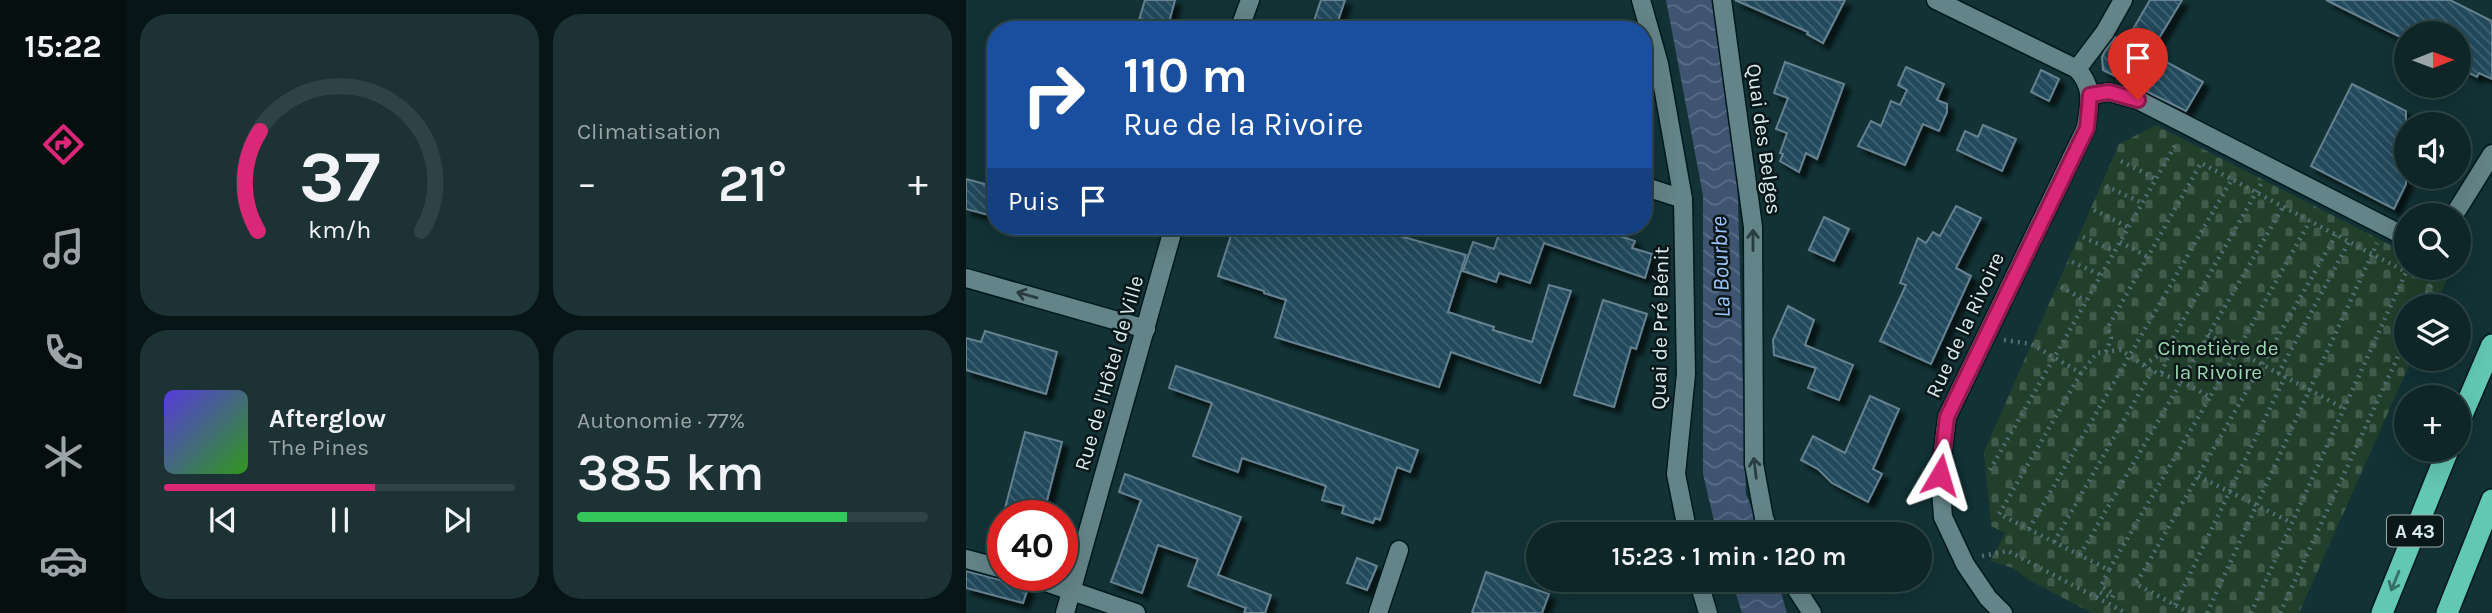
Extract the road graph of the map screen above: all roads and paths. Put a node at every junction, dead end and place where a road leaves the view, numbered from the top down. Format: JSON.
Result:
{"nodes":[{"id":1,"x":1250,"y":0,"type":"edge"},
{"id":2,"x":1641,"y":0,"type":"edge"},
{"id":3,"x":1722,"y":0,"type":"edge"},
{"id":4,"x":1936,"y":0,"type":"edge"},
{"id":5,"x":2123,"y":0,"type":"edge"},
{"id":6,"x":1242,"y":21,"type":"edge"},
{"id":7,"x":1647,"y":21,"type":"edge"},
{"id":8,"x":1652,"y":39,"type":"edge"},
{"id":9,"x":2077,"y":69,"type":"junction"},
{"id":10,"x":2090,"y":95,"type":"junction"},
{"id":11,"x":2186,"y":125,"type":"junction"},
{"id":12,"x":2492,"y":153,"type":"edge"},
{"id":13,"x":2120,"y":161,"type":"dead end"},
{"id":14,"x":2269,"y":167,"type":"junction"},
{"id":15,"x":2156,"y":179,"type":"junction"},
{"id":16,"x":2232,"y":179,"type":"junction"},
{"id":17,"x":2106,"y":186,"type":"dead end"},
{"id":18,"x":1652,"y":189,"type":"edge"},
{"id":19,"x":2256,"y":192,"type":"junction"},
{"id":20,"x":1683,"y":199,"type":"junction"},
{"id":21,"x":2142,"y":203,"type":"junction"},
{"id":22,"x":2461,"y":203,"type":"edge"},
{"id":23,"x":2283,"y":206,"type":"junction"},
{"id":24,"x":2094,"y":210,"type":"dead end"},
{"id":25,"x":2310,"y":221,"type":"junction"},
{"id":26,"x":2128,"y":227,"type":"junction"},
{"id":27,"x":2386,"y":227,"type":"junction"},
{"id":28,"x":2394,"y":231,"type":"edge"},
{"id":29,"x":1172,"y":235,"type":"edge"},
{"id":30,"x":2336,"y":235,"type":"junction"},
{"id":31,"x":2083,"y":237,"type":"dead end"},
{"id":32,"x":2120,"y":242,"type":"junction"},
{"id":33,"x":2349,"y":242,"type":"junction"},
{"id":34,"x":2115,"y":251,"type":"junction"},
{"id":35,"x":2372,"y":254,"type":"junction"},
{"id":36,"x":2148,"y":257,"type":"junction"},
{"id":37,"x":2072,"y":262,"type":"dead end"},
{"id":38,"x":2394,"y":264,"type":"edge"},
{"id":39,"x":2101,"y":275,"type":"junction"},
{"id":40,"x":966,"y":278,"type":"edge"},
{"id":41,"x":2402,"y":280,"type":"edge"},
{"id":42,"x":2061,"y":287,"type":"dead end"},
{"id":43,"x":2086,"y":301,"type":"junction"},
{"id":44,"x":1146,"y":329,"type":"junction"},
{"id":45,"x":2208,"y":334,"type":"junction"},
{"id":46,"x":1986,"y":338,"type":"junction"},
{"id":47,"x":2492,"y":345,"type":"edge"},
{"id":48,"x":2166,"y":350,"type":"junction"},
{"id":49,"x":2237,"y":351,"type":"junction"},
{"id":50,"x":2106,"y":352,"type":"junction"},
{"id":51,"x":2130,"y":354,"type":"junction"},
{"id":52,"x":2055,"y":356,"type":"junction"},
{"id":53,"x":2144,"y":365,"type":"junction"},
{"id":54,"x":2262,"y":365,"type":"junction"},
{"id":55,"x":2394,"y":365,"type":"edge"},
{"id":56,"x":2152,"y":371,"type":"junction"},
{"id":57,"x":2081,"y":373,"type":"junction"},
{"id":58,"x":2161,"y":374,"type":"junction"},
{"id":59,"x":2278,"y":374,"type":"junction"},
{"id":60,"x":2285,"y":377,"type":"junction"},
{"id":61,"x":2180,"y":380,"type":"junction"},
{"id":62,"x":2309,"y":390,"type":"junction"},
{"id":63,"x":2471,"y":394,"type":"edge"},
{"id":64,"x":2210,"y":397,"type":"junction"},
{"id":65,"x":2343,"y":408,"type":"junction"},
{"id":66,"x":2443,"y":462,"type":"edge"},
{"id":67,"x":1990,"y":470,"type":"dead end"},
{"id":68,"x":2198,"y":476,"type":"junction"},
{"id":69,"x":2229,"y":491,"type":"junction"},
{"id":70,"x":2492,"y":500,"type":"edge"},
{"id":71,"x":2257,"y":505,"type":"junction"},
{"id":72,"x":1686,"y":522,"type":"edge"},
{"id":73,"x":1766,"y":522,"type":"edge"},
{"id":74,"x":2292,"y":523,"type":"junction"},
{"id":75,"x":2029,"y":529,"type":"junction"},
{"id":76,"x":2054,"y":542,"type":"junction"},
{"id":77,"x":1399,"y":550,"type":"dead end"},
{"id":78,"x":1993,"y":554,"type":"dead end"},
{"id":79,"x":2080,"y":555,"type":"junction"},
{"id":80,"x":966,"y":559,"type":"edge"},
{"id":81,"x":987,"y":565,"type":"edge"},
{"id":82,"x":1078,"y":566,"type":"edge"},
{"id":83,"x":2109,"y":570,"type":"junction"},
{"id":84,"x":1071,"y":591,"type":"joint"},
{"id":85,"x":1702,"y":592,"type":"edge"},
{"id":86,"x":1798,"y":592,"type":"edge"},
{"id":87,"x":2096,"y":597,"type":"junction"},
{"id":88,"x":2175,"y":605,"type":"junction"},
{"id":89,"x":1065,"y":613,"type":"edge"},
{"id":90,"x":1136,"y":613,"type":"edge"},
{"id":91,"x":1378,"y":613,"type":"edge"},
{"id":92,"x":1708,"y":613,"type":"edge"},
{"id":93,"x":1812,"y":613,"type":"edge"},
{"id":94,"x":2003,"y":613,"type":"edge"},
{"id":95,"x":2126,"y":613,"type":"edge"},
{"id":96,"x":2190,"y":613,"type":"edge"},
{"id":97,"x":2207,"y":613,"type":"edge"},
{"id":98,"x":2251,"y":613,"type":"edge"},
{"id":99,"x":2280,"y":613,"type":"edge"},
{"id":100,"x":2382,"y":613,"type":"edge"},
{"id":101,"x":2447,"y":613,"type":"edge"}],
"edges":[{"from":1,"to":6,"type":"street"},
{"from":2,"to":7,"type":"street","name":"Quai de Pré Bénit"},
{"from":73,"to":3,"type":"street","name":"Quai des Belges","one_way":true},
{"from":4,"to":9,"type":"street"},
{"from":5,"to":9,"type":"street"},
{"from":8,"to":20,"type":"street","name":"Quai de Pré Bénit"},
{"from":9,"to":10,"type":"street"},
{"from":10,"to":11,"type":"street"},
{"from":10,"to":46,"type":"street","name":"Rue de la Rivoire"},
{"from":11,"to":14,"type":"street"},
{"from":11,"to":15,"type":"path"},
{"from":12,"to":22,"type":"street"},
{"from":13,"to":15,"type":"path"},
{"from":14,"to":19,"type":"path"},
{"from":14,"to":27,"type":"street"},
{"from":15,"to":21,"type":"path"},
{"from":16,"to":19,"type":"path"},
{"from":16,"to":36,"type":"path"},
{"from":16,"to":51,"type":"path"},
{"from":17,"to":21,"type":"path"},
{"from":18,"to":20,"type":"street"},
{"from":19,"to":23,"type":"path"},
{"from":19,"to":48,"type":"path"},
{"from":20,"to":72,"type":"street","name":"Quai de Pré Bénit"},
{"from":21,"to":26,"type":"path"},
{"from":23,"to":25,"type":"path"},
{"from":23,"to":45,"type":"path"},
{"from":24,"to":26,"type":"path"},
{"from":25,"to":30,"type":"path"},
{"from":25,"to":49,"type":"path"},
{"from":26,"to":32,"type":"path"},
{"from":27,"to":28,"type":"street"},
{"from":27,"to":35,"type":"path"},
{"from":29,"to":44,"type":"street","name":"Rue de l'Hôtel de Ville"},
{"from":30,"to":33,"type":"path"},
{"from":30,"to":54,"type":"path"},
{"from":31,"to":34,"type":"path"},
{"from":32,"to":34,"type":"path"},
{"from":32,"to":36,"type":"path"},
{"from":33,"to":35,"type":"path"},
{"from":33,"to":59,"type":"path"},
{"from":34,"to":39,"type":"path"},
{"from":35,"to":38,"type":"path"},
{"from":35,"to":62,"type":"path"},
{"from":36,"to":50,"type":"path"},
{"from":37,"to":39,"type":"path"},
{"from":39,"to":43,"type":"path"},
{"from":44,"to":40,"type":"street","one_way":true},
{"from":41,"to":65,"type":"path"},
{"from":42,"to":43,"type":"path"},
{"from":43,"to":52,"type":"path"},
{"from":44,"to":82,"type":"street","name":"Rue de l'Hôtel de Ville"},
{"from":45,"to":49,"type":"path"},
{"from":45,"to":61,"type":"path"},
{"from":46,"to":52,"type":"path"},
{"from":46,"to":94,"type":"street","name":"Rue de la Rivoire"},
{"from":47,"to":63,"type":"highway"},
{"from":48,"to":53,"type":"path"},
{"from":48,"to":58,"type":"path"},
{"from":49,"to":54,"type":"path"},
{"from":49,"to":64,"type":"path"},
{"from":50,"to":51,"type":"path"},
{"from":50,"to":57,"type":"path"},
{"from":51,"to":53,"type":"path"},
{"from":51,"to":75,"type":"path"},
{"from":52,"to":57,"type":"path"},
{"from":52,"to":67,"type":"path"},
{"from":53,"to":56,"type":"path"},
{"from":54,"to":59,"type":"path"},
{"from":54,"to":68,"type":"path"},
{"from":55,"to":99,"type":"path"},
{"from":56,"to":58,"type":"path"},
{"from":56,"to":76,"type":"path"},
{"from":57,"to":75,"type":"path"},
{"from":58,"to":61,"type":"path"},
{"from":59,"to":60,"type":"path"},
{"from":60,"to":62,"type":"path"},
{"from":60,"to":69,"type":"path"},
{"from":61,"to":64,"type":"path"},
{"from":61,"to":79,"type":"path"},
{"from":62,"to":65,"type":"path"},
{"from":62,"to":71,"type":"path"},
{"from":64,"to":83,"type":"path"},
{"from":65,"to":74,"type":"path"},
{"from":66,"to":100,"type":"highway","number":"A 43","one_way":true},
{"from":68,"to":69,"type":"path"},
{"from":68,"to":88,"type":"path"},
{"from":69,"to":71,"type":"path"},
{"from":69,"to":88,"type":"path"},
{"from":70,"to":101,"type":"highway","number":"A 43"},
{"from":71,"to":74,"type":"path"},
{"from":71,"to":97,"type":"path"},
{"from":74,"to":98,"type":"path"},
{"from":75,"to":76,"type":"path"},
{"from":76,"to":79,"type":"path"},
{"from":77,"to":91,"type":"street"},
{"from":78,"to":87,"type":"path"},
{"from":79,"to":83,"type":"path"},
{"from":80,"to":81,"type":"street"},
{"from":83,"to":87,"type":"path"},
{"from":84,"to":89,"type":"street","name":"Rue de l'Hôtel de Ville"},
{"from":84,"to":90,"type":"street"},
{"from":85,"to":92,"type":"street"},
{"from":86,"to":93,"type":"street"},
{"from":87,"to":95,"type":"path"},
{"from":88,"to":96,"type":"path"}]}
